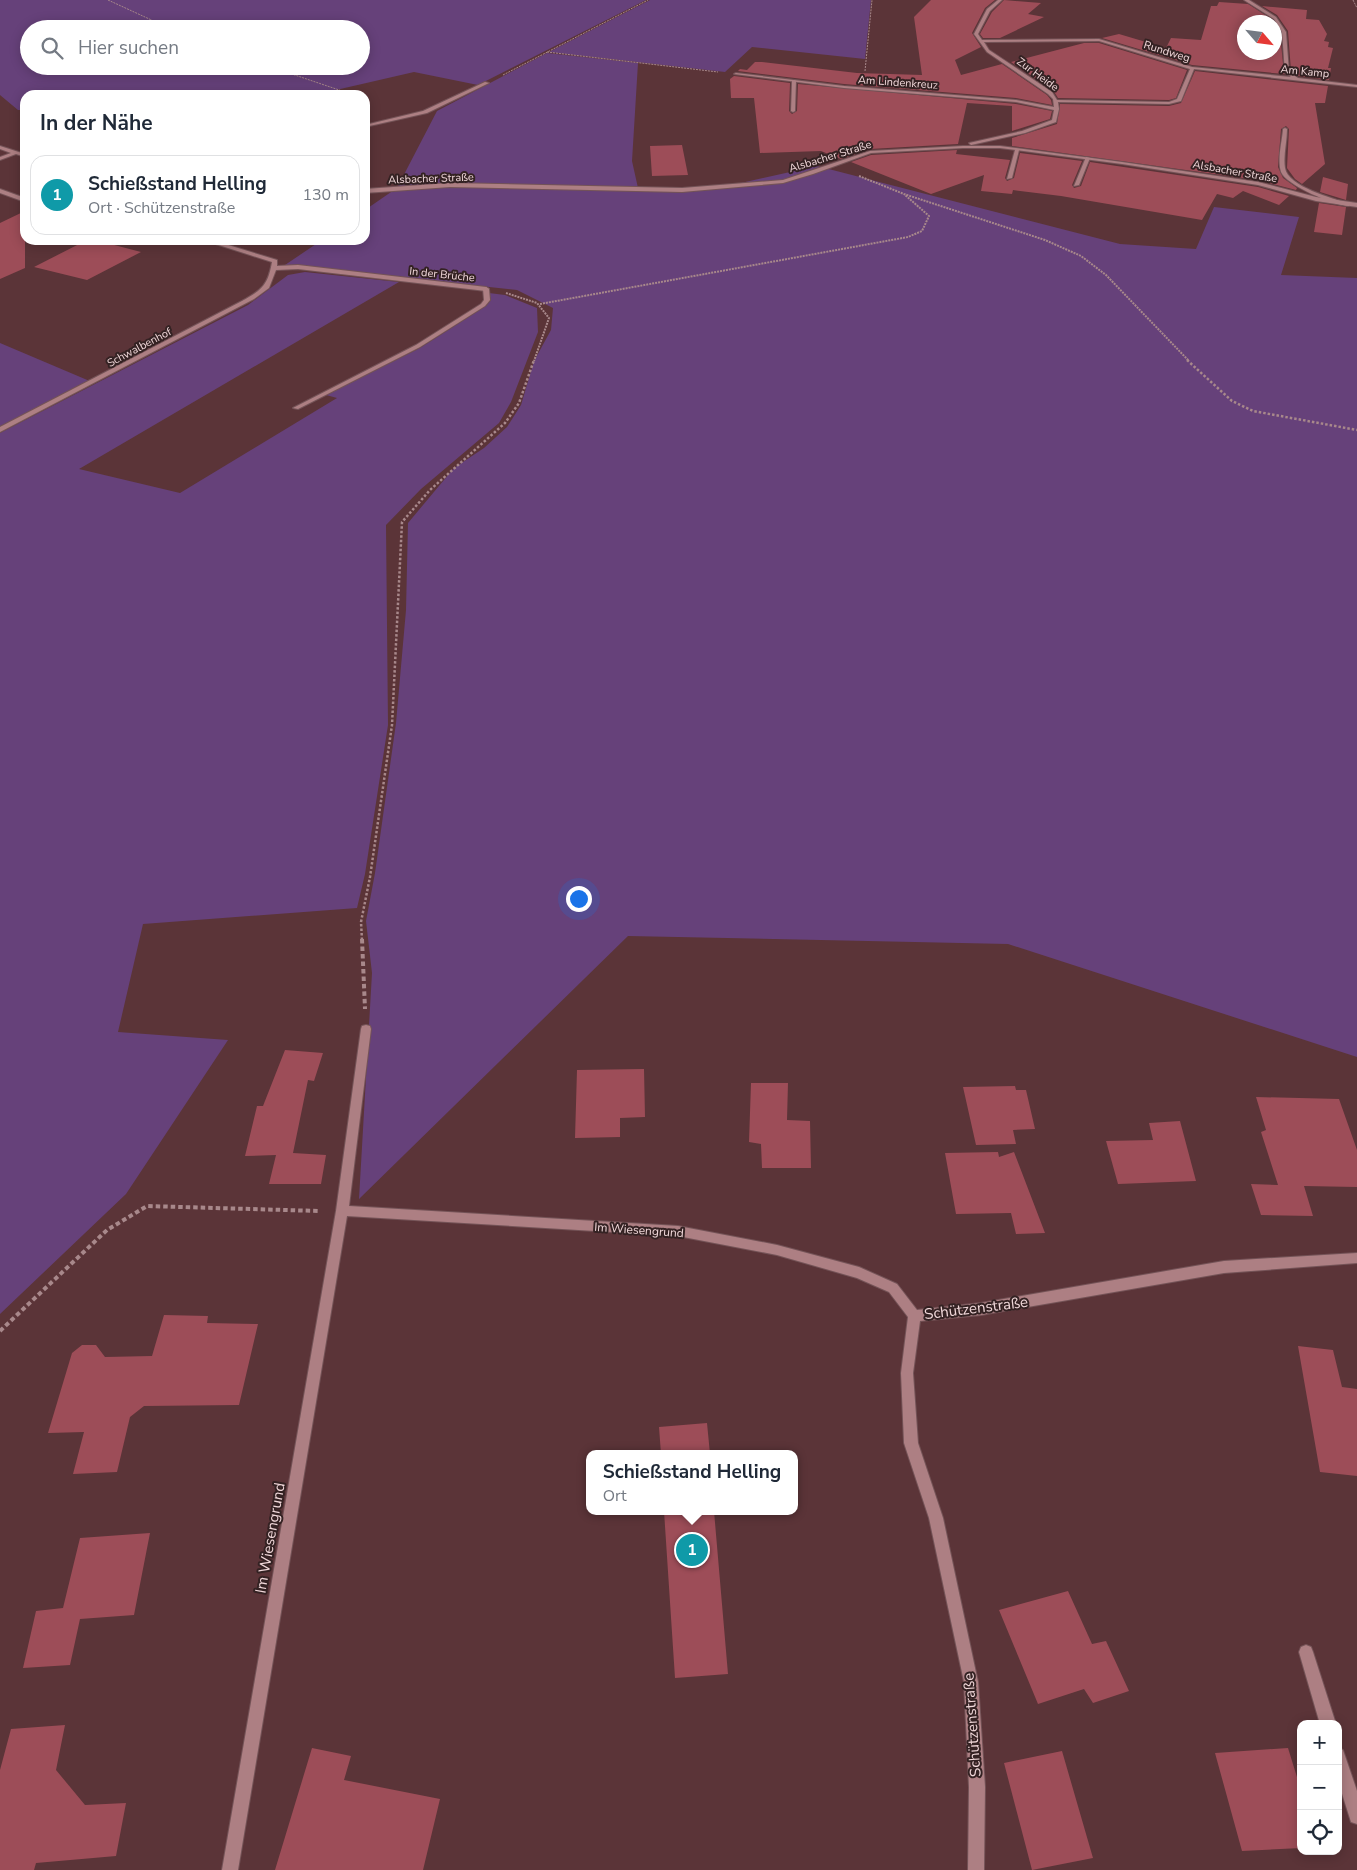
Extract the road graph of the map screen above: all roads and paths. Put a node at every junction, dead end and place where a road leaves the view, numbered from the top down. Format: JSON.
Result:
{"nodes":[{"id":1,"x":108,"y":0,"type":"edge"},
{"id":2,"x":648,"y":0,"type":"edge"},
{"id":3,"x":872,"y":0,"type":"edge"},
{"id":4,"x":1000,"y":0,"type":"edge"},
{"id":5,"x":1246,"y":0,"type":"edge"},
{"id":6,"x":1353,"y":0,"type":"edge"},
{"id":7,"x":1357,"y":8,"type":"edge"},
{"id":8,"x":151,"y":20,"type":"edge"},
{"id":9,"x":981,"y":42,"type":"junction"},
{"id":10,"x":547,"y":52,"type":"junction"},
{"id":11,"x":1192,"y":68,"type":"junction"},
{"id":12,"x":736,"y":74,"type":"joint"},
{"id":13,"x":297,"y":75,"type":"edge"},
{"id":14,"x":1296,"y":79,"type":"junction"},
{"id":15,"x":794,"y":81,"type":"junction"},
{"id":16,"x":487,"y":83,"type":"joint"},
{"id":17,"x":1357,"y":86,"type":"edge"},
{"id":18,"x":864,"y":89,"type":"junction"},
{"id":19,"x":346,"y":90,"type":"edge"},
{"id":20,"x":1056,"y":101,"type":"junction"},
{"id":21,"x":1057,"y":109,"type":"junction"},
{"id":22,"x":793,"y":112,"type":"dead end"},
{"id":23,"x":370,"y":125,"type":"edge"},
{"id":24,"x":1285,"y":130,"type":"dead end"},
{"id":25,"x":963,"y":146,"type":"junction"},
{"id":26,"x":0,"y":147,"type":"edge"},
{"id":27,"x":1017,"y":150,"type":"junction"},
{"id":28,"x":14,"y":153,"type":"junction"},
{"id":29,"x":20,"y":155,"type":"edge"},
{"id":30,"x":1088,"y":158,"type":"junction"},
{"id":31,"x":0,"y":159,"type":"edge"},
{"id":32,"x":830,"y":165,"type":"junction"},
{"id":33,"x":1009,"y":178,"type":"dead end"},
{"id":34,"x":1076,"y":185,"type":"dead end"},
{"id":35,"x":370,"y":191,"type":"edge"},
{"id":36,"x":1,"y":193,"type":"edge"},
{"id":37,"x":904,"y":194,"type":"junction"},
{"id":38,"x":20,"y":199,"type":"edge"},
{"id":39,"x":1347,"y":205,"type":"junction"},
{"id":40,"x":1357,"y":205,"type":"edge"},
{"id":41,"x":222,"y":245,"type":"edge"},
{"id":42,"x":274,"y":268,"type":"junction"},
{"id":43,"x":486,"y":289,"type":"junction"},
{"id":44,"x":540,"y":304,"type":"junction"},
{"id":45,"x":296,"y":408,"type":"dead end"},
{"id":46,"x":0,"y":430,"type":"edge"},
{"id":47,"x":1357,"y":430,"type":"edge"},
{"id":48,"x":366,"y":1029,"type":"joint"},
{"id":49,"x":342,"y":1211,"type":"junction"},
{"id":50,"x":1357,"y":1258,"type":"edge"},
{"id":51,"x":914,"y":1316,"type":"junction"},
{"id":52,"x":0,"y":1331,"type":"edge"},
{"id":53,"x":1306,"y":1652,"type":"dead end"},
{"id":54,"x":1327,"y":1720,"type":"edge"},
{"id":55,"x":1341,"y":1765,"type":"edge"},
{"id":56,"x":1357,"y":1816,"type":"edge"},
{"id":57,"x":230,"y":1870,"type":"edge"},
{"id":58,"x":976,"y":1870,"type":"edge"}],
"edges":[{"from":1,"to":8,"type":"path"},
{"from":2,"to":10,"type":"path"},
{"from":3,"to":18,"type":"path"},
{"from":4,"to":9,"type":"street"},
{"from":5,"to":14,"type":"street"},
{"from":6,"to":7,"type":"path"},
{"from":9,"to":11,"type":"street","name":"Rundweg"},
{"from":9,"to":20,"type":"street","name":"Zur Heide"},
{"from":10,"to":12,"type":"path"},
{"from":10,"to":16,"type":"path"},
{"from":11,"to":14,"type":"street","name":"Am Kamp"},
{"from":11,"to":20,"type":"street","name":"Rundweg"},
{"from":12,"to":15,"type":"street","name":"Am Lindenkreuz"},
{"from":13,"to":19,"type":"path"},
{"from":14,"to":17,"type":"street","name":"Am Kamp"},
{"from":15,"to":18,"type":"street","name":"Am Lindenkreuz"},
{"from":15,"to":22,"type":"street"},
{"from":16,"to":23,"type":"street"},
{"from":18,"to":21,"type":"street","name":"Am Lindenkreuz"},
{"from":20,"to":21,"type":"street","name":"Zur Heide"},
{"from":21,"to":25,"type":"street","name":"Zur Heide"},
{"from":24,"to":39,"type":"street"},
{"from":25,"to":27,"type":"street","name":"Alsbacher Straße"},
{"from":25,"to":32,"type":"street","name":"Alsbacher Straße"},
{"from":26,"to":28,"type":"street"},
{"from":27,"to":30,"type":"street","name":"Alsbacher Straße"},
{"from":27,"to":33,"type":"street"},
{"from":28,"to":29,"type":"street"},
{"from":28,"to":31,"type":"street"},
{"from":30,"to":34,"type":"street"},
{"from":30,"to":39,"type":"street","name":"Alsbacher Straße"},
{"from":32,"to":35,"type":"street","name":"Alsbacher Straße"},
{"from":32,"to":37,"type":"path"},
{"from":36,"to":38,"type":"street"},
{"from":37,"to":44,"type":"path"},
{"from":37,"to":47,"type":"path"},
{"from":39,"to":40,"type":"street","name":"Alsbacher Straße"},
{"from":41,"to":42,"type":"street"},
{"from":42,"to":43,"type":"street","name":"In der Brüche"},
{"from":42,"to":46,"type":"street","name":"Schwalbenhof"},
{"from":43,"to":44,"type":"path"},
{"from":43,"to":45,"type":"street","name":"In der Brüche"},
{"from":44,"to":48,"type":"path"},
{"from":48,"to":49,"type":"street","name":"Im Wiesengrund"},
{"from":49,"to":51,"type":"street","name":"Im Wiesengrund"},
{"from":49,"to":52,"type":"path"},
{"from":49,"to":57,"type":"street","name":"Im Wiesengrund"},
{"from":50,"to":51,"type":"street","name":"Schützenstraße"},
{"from":51,"to":58,"type":"street","name":"Schützenstraße"},
{"from":53,"to":54,"type":"street"},
{"from":55,"to":56,"type":"street"}]}
